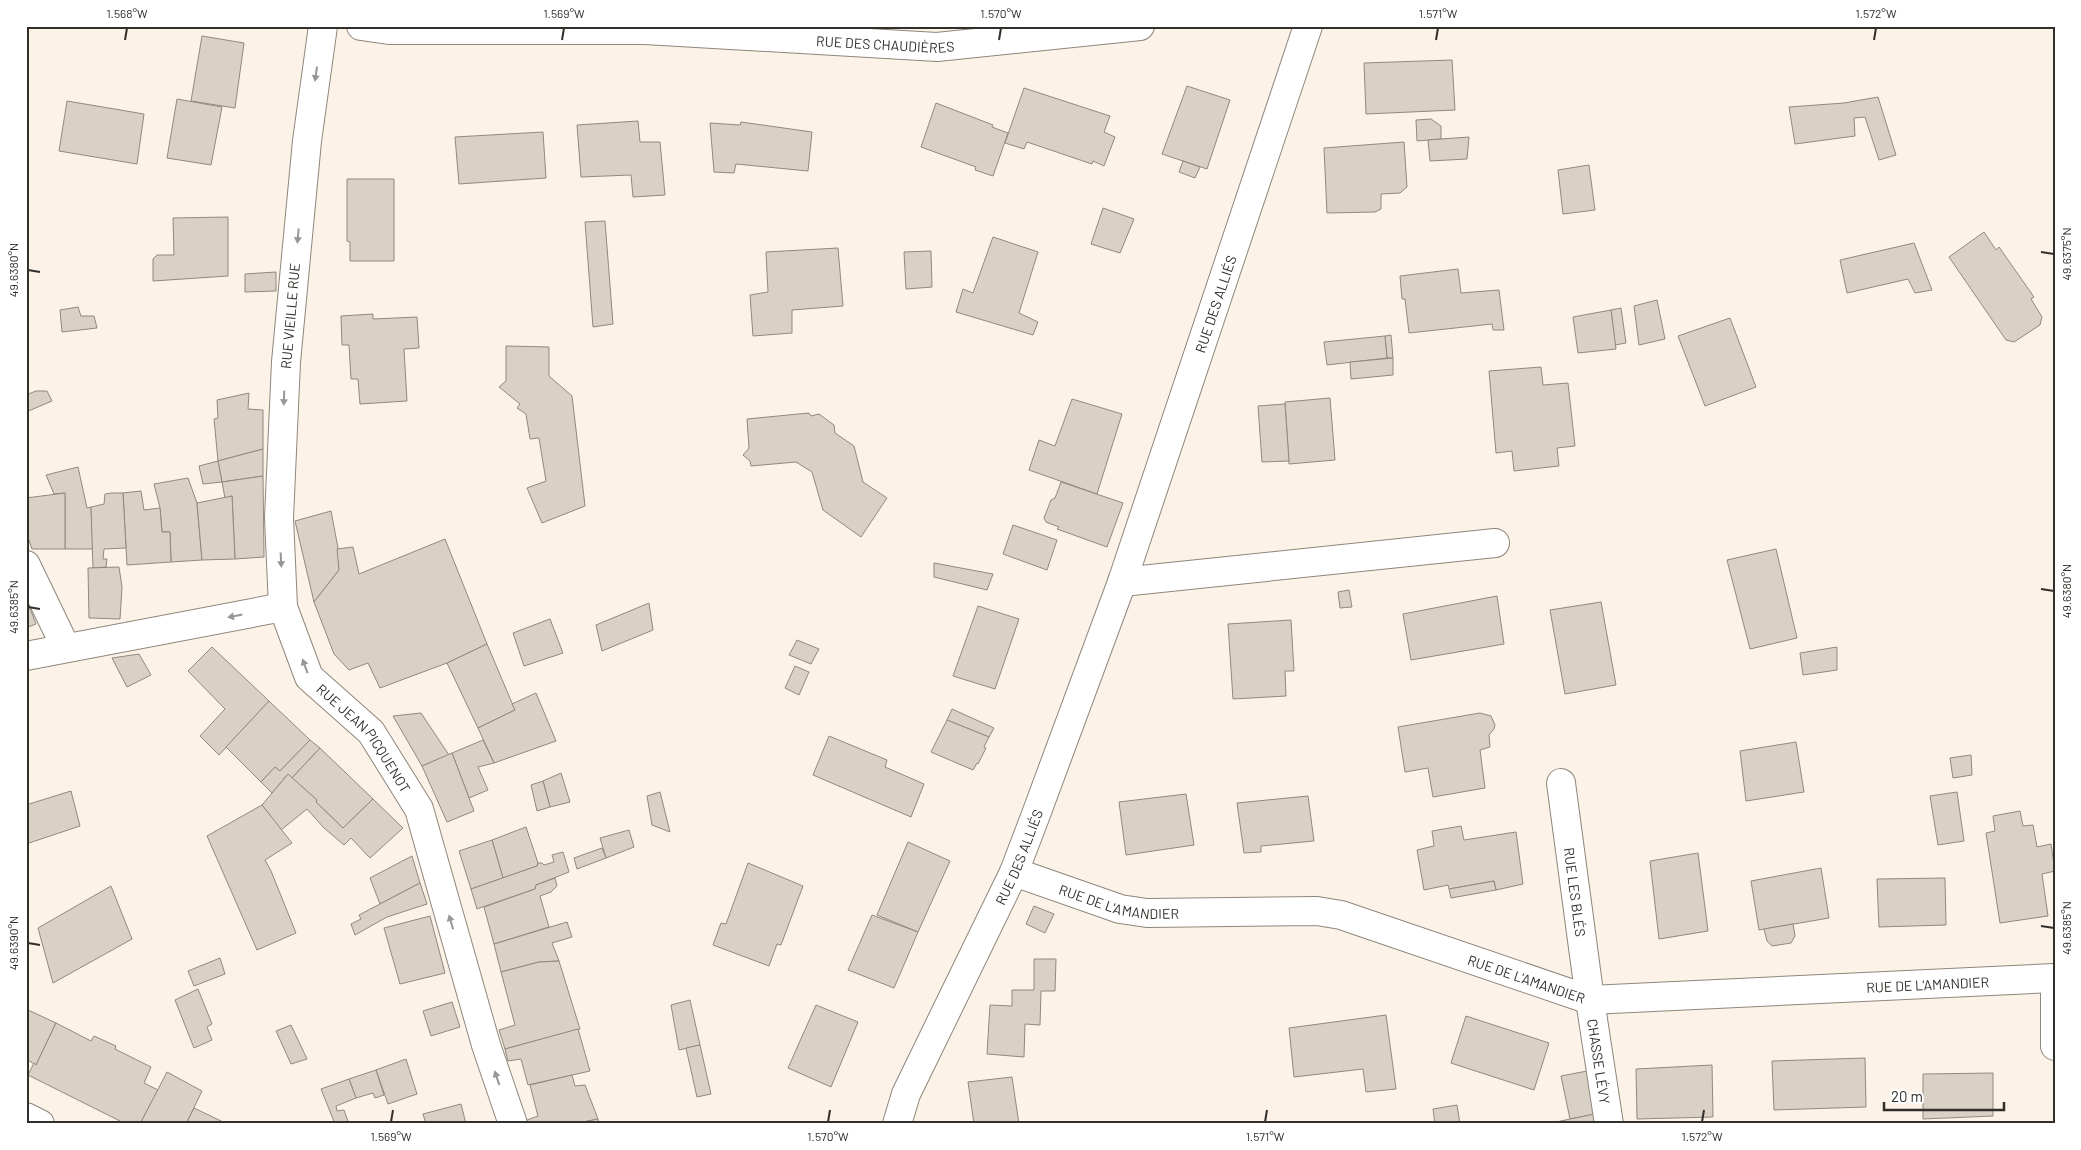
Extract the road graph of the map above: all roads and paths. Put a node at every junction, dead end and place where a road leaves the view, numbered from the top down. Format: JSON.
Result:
{"nodes":[{"id":1,"x":324,"y":26,"type":"edge"},
{"id":2,"x":361,"y":26,"type":"edge"},
{"id":3,"x":1138,"y":26,"type":"edge"},
{"id":4,"x":1308,"y":26,"type":"edge"},
{"id":5,"x":1494,"y":543,"type":"dead end"},
{"id":6,"x":26,"y":565,"type":"edge"},
{"id":7,"x":1122,"y":582,"type":"junction"},
{"id":8,"x":283,"y":608,"type":"junction"},
{"id":9,"x":66,"y":648,"type":"junction"},
{"id":10,"x":26,"y":656,"type":"edge"},
{"id":11,"x":1561,"y":783,"type":"dead end"},
{"id":12,"x":1014,"y":872,"type":"junction"},
{"id":13,"x":2054,"y":978,"type":"edge"},
{"id":14,"x":1590,"y":1000,"type":"junction"},
{"id":15,"x":2055,"y":1046,"type":"edge"},
{"id":16,"x":26,"y":1117,"type":"edge"},
{"id":17,"x":40,"y":1124,"type":"edge"},
{"id":18,"x":513,"y":1124,"type":"edge"},
{"id":19,"x":897,"y":1124,"type":"edge"},
{"id":20,"x":1609,"y":1124,"type":"edge"}],
"edges":[{"from":1,"to":8,"type":"street","name":"RUE VIEILLE RUE","one_way":true},
{"from":2,"to":3,"type":"street","name":"RUE DES CHAUDIÈRES"},
{"from":4,"to":7,"type":"street","name":"RUE DES ALLIÉS"},
{"from":5,"to":7,"type":"street"},
{"from":6,"to":9,"type":"street"},
{"from":7,"to":12,"type":"street","name":"RUE DES ALLIÉS"},
{"from":8,"to":9,"type":"street","one_way":true},
{"from":18,"to":8,"type":"street","name":"RUE JEAN PICQUENOT","one_way":true},
{"from":9,"to":10,"type":"street"},
{"from":11,"to":14,"type":"street","name":"RUE LES BLÉS"},
{"from":12,"to":14,"type":"street","name":"RUE DE L'AMANDIER"},
{"from":12,"to":19,"type":"street","name":"RUE DES ALLIÉS"},
{"from":13,"to":14,"type":"street","name":"RUE DE L'AMANDIER"},
{"from":13,"to":15,"type":"street"},
{"from":14,"to":20,"type":"street","name":"CHASSE LÉVY"},
{"from":16,"to":17,"type":"street"}]}
